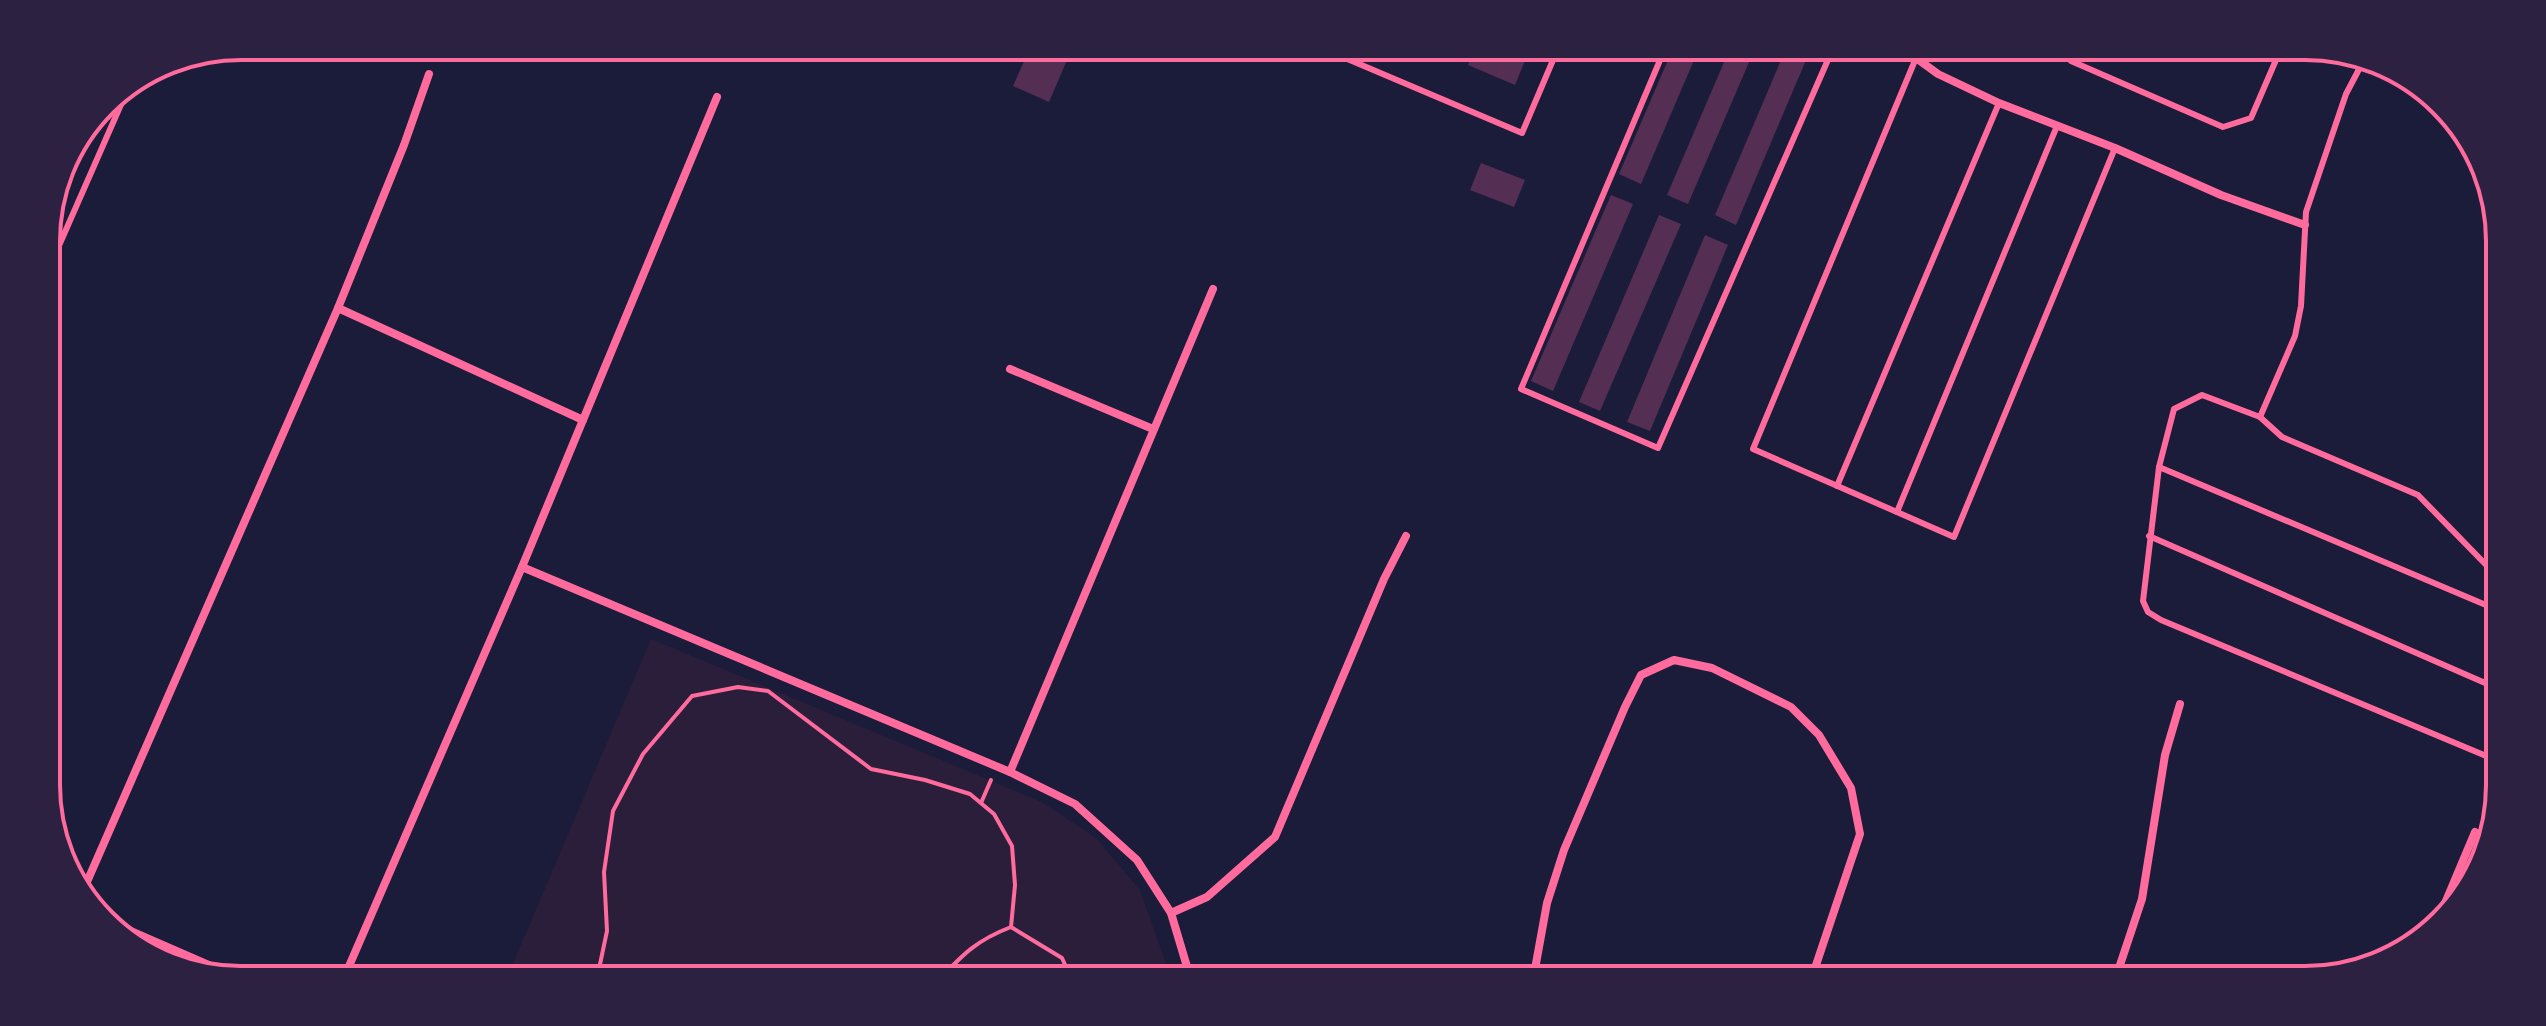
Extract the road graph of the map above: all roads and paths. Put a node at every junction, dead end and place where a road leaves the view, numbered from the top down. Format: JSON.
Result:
{"nodes":[{"id":1,"x":1350,"y":60,"type":"edge"},
{"id":2,"x":1553,"y":60,"type":"edge"},
{"id":3,"x":1660,"y":60,"type":"edge"},
{"id":4,"x":1828,"y":60,"type":"edge"},
{"id":5,"x":1915,"y":60,"type":"edge"},
{"id":6,"x":1919,"y":60,"type":"edge"},
{"id":7,"x":2070,"y":60,"type":"edge"},
{"id":8,"x":2276,"y":60,"type":"edge"},
{"id":9,"x":2359,"y":69,"type":"edge"},
{"id":10,"x":429,"y":74,"type":"dead end"},
{"id":11,"x":717,"y":97,"type":"dead end"},
{"id":12,"x":1999,"y":103,"type":"junction"},
{"id":13,"x":120,"y":107,"type":"edge"},
{"id":14,"x":2057,"y":126,"type":"junction"},
{"id":15,"x":2115,"y":148,"type":"junction"},
{"id":16,"x":2305,"y":225,"type":"junction"},
{"id":17,"x":60,"y":243,"type":"edge"},
{"id":18,"x":1213,"y":289,"type":"dead end"},
{"id":19,"x":338,"y":308,"type":"junction"},
{"id":20,"x":1010,"y":369,"type":"dead end"},
{"id":21,"x":2260,"y":417,"type":"junction"},
{"id":22,"x":583,"y":420,"type":"junction"},
{"id":23,"x":1153,"y":429,"type":"junction"},
{"id":24,"x":2159,"y":467,"type":"junction"},
{"id":25,"x":1837,"y":486,"type":"junction"},
{"id":26,"x":1897,"y":512,"type":"junction"},
{"id":27,"x":1406,"y":536,"type":"dead end"},
{"id":28,"x":2149,"y":536,"type":"junction"},
{"id":29,"x":2486,"y":565,"type":"edge"},
{"id":30,"x":522,"y":567,"type":"junction"},
{"id":31,"x":2486,"y":605,"type":"edge"},
{"id":32,"x":2486,"y":683,"type":"edge"},
{"id":33,"x":2180,"y":704,"type":"dead end"},
{"id":34,"x":2486,"y":756,"type":"edge"},
{"id":35,"x":997,"y":766,"type":"junction"},
{"id":36,"x":1010,"y":772,"type":"junction"},
{"id":37,"x":981,"y":803,"type":"junction"},
{"id":38,"x":2475,"y":832,"type":"dead end"},
{"id":39,"x":88,"y":880,"type":"edge"},
{"id":40,"x":2448,"y":896,"type":"edge"},
{"id":41,"x":1171,"y":913,"type":"junction"},
{"id":42,"x":1011,"y":927,"type":"junction"},
{"id":43,"x":144,"y":937,"type":"edge"},
{"id":44,"x":199,"y":961,"type":"edge"},
{"id":45,"x":349,"y":966,"type":"edge"},
{"id":46,"x":600,"y":966,"type":"edge"},
{"id":47,"x":951,"y":966,"type":"edge"},
{"id":48,"x":1066,"y":966,"type":"edge"},
{"id":49,"x":1187,"y":966,"type":"edge"},
{"id":50,"x":1536,"y":966,"type":"edge"},
{"id":51,"x":1816,"y":966,"type":"edge"},
{"id":52,"x":2120,"y":966,"type":"edge"}],
"edges":[{"from":1,"to":2,"type":"lane"},
{"from":3,"to":4,"type":"lane"},
{"from":5,"to":25,"type":"lane"},
{"from":6,"to":12,"type":"street"},
{"from":7,"to":8,"type":"lane"},
{"from":9,"to":16,"type":"lane"},
{"from":10,"to":19,"type":"street"},
{"from":11,"to":22,"type":"street"},
{"from":12,"to":14,"type":"street"},
{"from":12,"to":25,"type":"lane"},
{"from":13,"to":17,"type":"lane"},
{"from":14,"to":15,"type":"street"},
{"from":14,"to":26,"type":"lane"},
{"from":15,"to":16,"type":"street"},
{"from":15,"to":26,"type":"lane"},
{"from":16,"to":21,"type":"lane"},
{"from":18,"to":23,"type":"street"},
{"from":19,"to":22,"type":"street"},
{"from":19,"to":39,"type":"street"},
{"from":20,"to":23,"type":"street"},
{"from":21,"to":24,"type":"lane"},
{"from":21,"to":29,"type":"lane"},
{"from":22,"to":30,"type":"street"},
{"from":23,"to":36,"type":"street"},
{"from":24,"to":28,"type":"lane"},
{"from":24,"to":31,"type":"lane"},
{"from":25,"to":26,"type":"lane"},
{"from":27,"to":41,"type":"street"},
{"from":28,"to":32,"type":"lane"},
{"from":28,"to":34,"type":"lane"},
{"from":30,"to":35,"type":"street"},
{"from":30,"to":45,"type":"street"},
{"from":33,"to":52,"type":"street"},
{"from":35,"to":36,"type":"street"},
{"from":35,"to":37,"type":"path"},
{"from":36,"to":41,"type":"street"},
{"from":37,"to":42,"type":"path"},
{"from":37,"to":46,"type":"path"},
{"from":38,"to":40,"type":"street"},
{"from":41,"to":49,"type":"street"},
{"from":42,"to":47,"type":"path"},
{"from":42,"to":48,"type":"path"},
{"from":43,"to":44,"type":"street"},
{"from":50,"to":51,"type":"street"}]}
